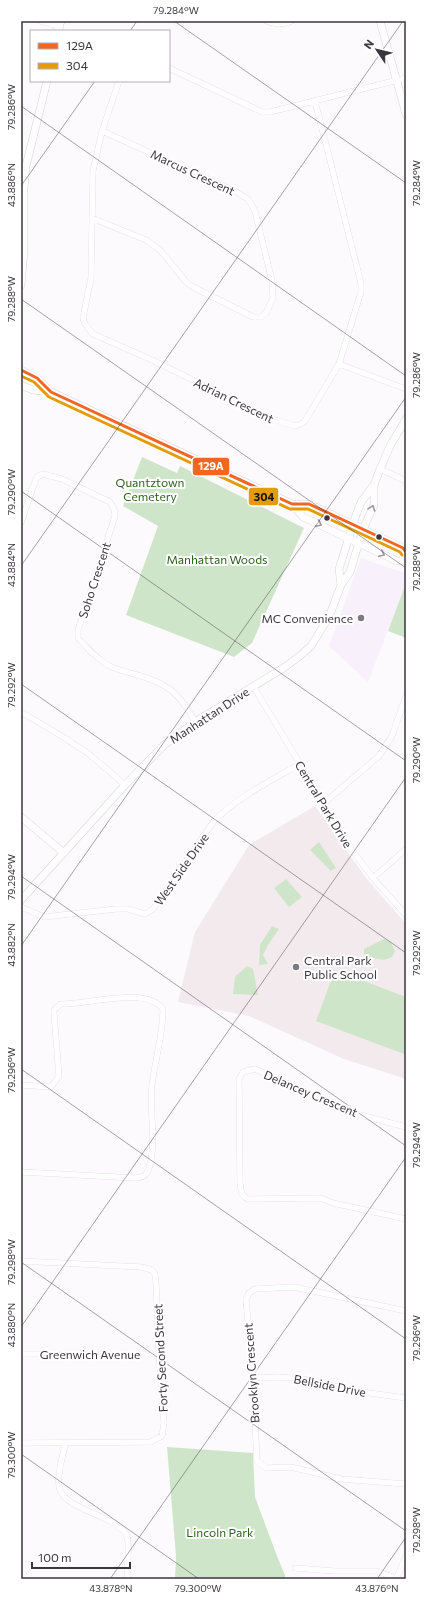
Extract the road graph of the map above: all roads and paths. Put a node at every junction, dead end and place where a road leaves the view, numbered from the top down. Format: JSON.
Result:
{"nodes":[{"id":1,"x":40,"y":21,"type":"edge"},
{"id":2,"x":266,"y":21,"type":"edge"},
{"id":3,"x":292,"y":21,"type":"edge"},
{"id":4,"x":380,"y":21,"type":"edge"},
{"id":5,"x":59,"y":26,"type":"edge"},
{"id":6,"x":170,"y":68,"type":"edge"},
{"id":7,"x":406,"y":78,"type":"edge"},
{"id":8,"x":397,"y":80,"type":"junction"},
{"id":9,"x":47,"y":82,"type":"edge"},
{"id":10,"x":119,"y":82,"type":"edge"},
{"id":11,"x":315,"y":101,"type":"junction"},
{"id":12,"x":406,"y":114,"type":"edge"},
{"id":13,"x":102,"y":131,"type":"junction"},
{"id":14,"x":92,"y":218,"type":"junction"},
{"id":15,"x":22,"y":249,"type":"edge"},
{"id":16,"x":21,"y":277,"type":"edge"},
{"id":17,"x":21,"y":285,"type":"edge"},
{"id":18,"x":339,"y":364,"type":"junction"},
{"id":19,"x":21,"y":370,"type":"edge"},
{"id":20,"x":21,"y":385,"type":"edge"},
{"id":21,"x":406,"y":389,"type":"edge"},
{"id":22,"x":51,"y":392,"type":"junction"},
{"id":23,"x":406,"y":418,"type":"edge"},
{"id":24,"x":380,"y":469,"type":"junction"},
{"id":25,"x":406,"y":481,"type":"edge"},
{"id":26,"x":374,"y":485,"type":"junction"},
{"id":27,"x":292,"y":504,"type":"junction"},
{"id":28,"x":21,"y":523,"type":"edge"},
{"id":29,"x":353,"y":524,"type":"junction"},
{"id":30,"x":364,"y":529,"type":"junction"},
{"id":31,"x":349,"y":538,"type":"junction"},
{"id":32,"x":359,"y":543,"type":"junction"},
{"id":33,"x":406,"y":552,"type":"edge"},
{"id":34,"x":406,"y":561,"type":"edge"},
{"id":35,"x":341,"y":585,"type":"junction"},
{"id":36,"x":253,"y":686,"type":"junction"},
{"id":37,"x":406,"y":696,"type":"edge"},
{"id":38,"x":21,"y":712,"type":"edge"},
{"id":39,"x":196,"y":722,"type":"junction"},
{"id":40,"x":300,"y":764,"type":"junction"},
{"id":41,"x":125,"y":785,"type":"junction"},
{"id":42,"x":323,"y":804,"type":"junction"},
{"id":43,"x":21,"y":817,"type":"edge"},
{"id":44,"x":406,"y":849,"type":"edge"},
{"id":45,"x":64,"y":853,"type":"junction"},
{"id":46,"x":373,"y":878,"type":"junction"},
{"id":47,"x":21,"y":900,"type":"edge"},
{"id":48,"x":21,"y":907,"type":"edge"},
{"id":49,"x":406,"y":915,"type":"edge"},
{"id":50,"x":21,"y":1085,"type":"edge"},
{"id":51,"x":406,"y":1127,"type":"edge"},
{"id":52,"x":21,"y":1172,"type":"edge"},
{"id":53,"x":406,"y":1219,"type":"edge"},
{"id":54,"x":21,"y":1261,"type":"edge"},
{"id":55,"x":406,"y":1311,"type":"edge"},
{"id":56,"x":21,"y":1354,"type":"edge"},
{"id":57,"x":159,"y":1354,"type":"junction"},
{"id":58,"x":253,"y":1378,"type":"junction"},
{"id":59,"x":406,"y":1398,"type":"edge"},
{"id":60,"x":21,"y":1443,"type":"edge"},
{"id":61,"x":65,"y":1444,"type":"junction"},
{"id":62,"x":406,"y":1484,"type":"edge"},
{"id":63,"x":406,"y":1557,"type":"edge"},
{"id":64,"x":295,"y":1568,"type":"dead end"},
{"id":65,"x":128,"y":1579,"type":"edge"},
{"id":66,"x":396,"y":1579,"type":"edge"}],
"edges":[{"from":1,"to":5,"type":"street"},
{"from":2,"to":3,"type":"street"},
{"from":4,"to":8,"type":"street"},
{"from":6,"to":11,"type":"street"},
{"from":7,"to":8,"type":"street"},
{"from":8,"to":11,"type":"street"},
{"from":8,"to":12,"type":"street"},
{"from":9,"to":15,"type":"street"},
{"from":10,"to":13,"type":"street","name":"Adrian Crescent"},
{"from":11,"to":18,"type":"street","name":"Adrian Crescent"},
{"from":13,"to":14,"type":"street","name":"Adrian Crescent"},
{"from":13,"to":14,"type":"street","name":"Marcus Crescent"},
{"from":14,"to":18,"type":"street","name":"Adrian Crescent"},
{"from":15,"to":16,"type":"street"},
{"from":16,"to":17,"type":"street"},
{"from":18,"to":21,"type":"street"},
{"from":19,"to":22,"type":"street"},
{"from":20,"to":22,"type":"street"},
{"from":22,"to":27,"type":"street"},
{"from":23,"to":24,"type":"street"},
{"from":24,"to":25,"type":"street"},
{"from":24,"to":26,"type":"street"},
{"from":26,"to":29,"type":"street","name":"Manhattan Drive"},
{"from":30,"to":26,"type":"street","name":"Manhattan Drive","one_way":true},
{"from":27,"to":29,"type":"street"},
{"from":27,"to":31,"type":"street","one_way":true},
{"from":28,"to":39,"type":"street","name":"Soho Crescent"},
{"from":29,"to":30,"type":"street"},
{"from":29,"to":31,"type":"street","name":"Manhattan Drive"},
{"from":30,"to":32,"type":"street","name":"Manhattan Drive"},
{"from":30,"to":33,"type":"street"},
{"from":31,"to":32,"type":"street"},
{"from":31,"to":35,"type":"street","name":"Manhattan Drive"},
{"from":32,"to":34,"type":"street","one_way":true},
{"from":32,"to":35,"type":"street","name":"Manhattan Drive"},
{"from":35,"to":36,"type":"street","name":"Manhattan Drive"},
{"from":36,"to":39,"type":"street","name":"Manhattan Drive"},
{"from":36,"to":40,"type":"street","name":"Central Park Drive"},
{"from":37,"to":42,"type":"street"},
{"from":38,"to":41,"type":"street"},
{"from":39,"to":41,"type":"street","name":"Manhattan Drive"},
{"from":40,"to":42,"type":"street","name":"Central Park Drive"},
{"from":40,"to":48,"type":"street","name":"West Side Drive"},
{"from":41,"to":45,"type":"street","name":"Manhattan Drive"},
{"from":42,"to":46,"type":"street","name":"Central Park Drive"},
{"from":43,"to":45,"type":"street"},
{"from":44,"to":46,"type":"street"},
{"from":45,"to":47,"type":"street","name":"Manhattan Drive"},
{"from":46,"to":49,"type":"street","name":"Central Park Drive"},
{"from":50,"to":52,"type":"street"},
{"from":51,"to":53,"type":"street","name":"Delancey Crescent"},
{"from":54,"to":57,"type":"street","name":"Forty Second Street"},
{"from":55,"to":58,"type":"street","name":"Brooklyn Crescent"},
{"from":56,"to":57,"type":"street","name":"Greenwich Avenue"},
{"from":57,"to":61,"type":"street","name":"Forty Second Street"},
{"from":58,"to":59,"type":"street","name":"Bellside Drive"},
{"from":58,"to":62,"type":"street","name":"Brooklyn Crescent"},
{"from":60,"to":61,"type":"street","name":"Forty Second Street"},
{"from":61,"to":65,"type":"street"},
{"from":63,"to":66,"type":"street"},
{"from":64,"to":66,"type":"street"}]}
